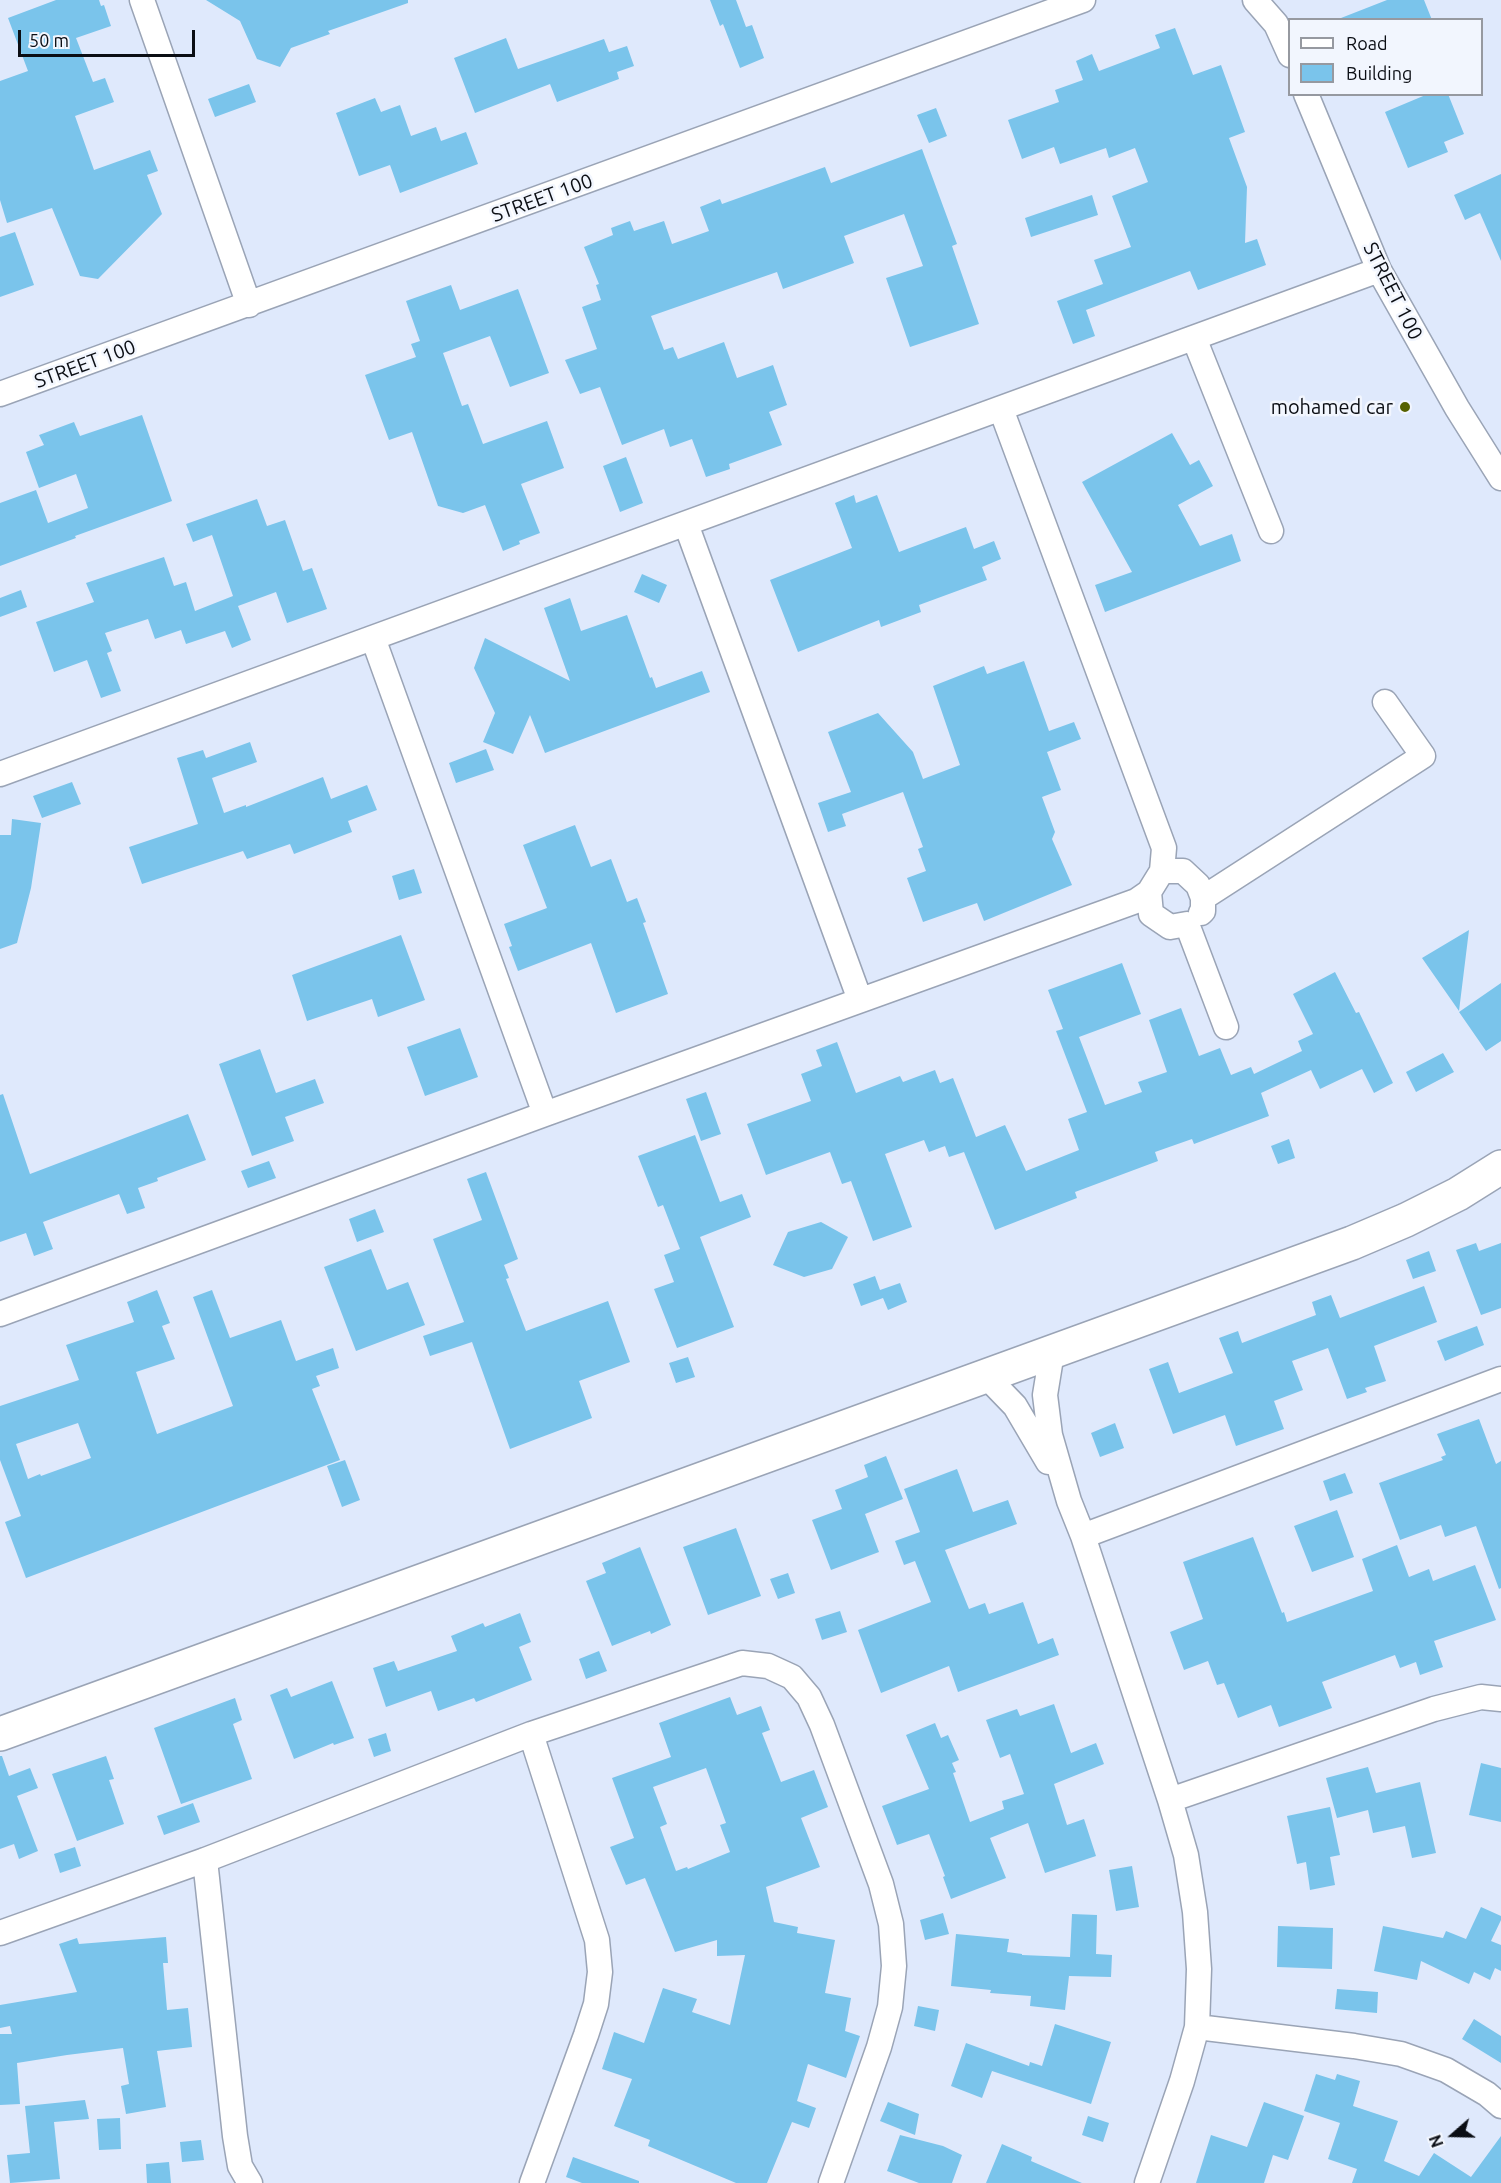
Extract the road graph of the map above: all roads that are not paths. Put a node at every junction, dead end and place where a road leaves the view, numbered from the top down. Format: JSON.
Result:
{"nodes":[{"id":1,"x":142,"y":0,"type":"edge"},
{"id":2,"x":1083,"y":0,"type":"edge"},
{"id":3,"x":1255,"y":0,"type":"edge"},
{"id":4,"x":1277,"y":0,"type":"edge"},
{"id":5,"x":1276,"y":24,"type":"junction"},
{"id":6,"x":1288,"y":51,"type":"edge"},
{"id":7,"x":1307,"y":96,"type":"edge"},
{"id":8,"x":1379,"y":270,"type":"junction"},
{"id":9,"x":249,"y":305,"type":"junction"},
{"id":10,"x":1194,"y":338,"type":"junction"},
{"id":11,"x":0,"y":394,"type":"edge"},
{"id":12,"x":1001,"y":408,"type":"junction"},
{"id":13,"x":1501,"y":478,"type":"edge"},
{"id":14,"x":686,"y":524,"type":"junction"},
{"id":15,"x":1271,"y":531,"type":"dead end"},
{"id":16,"x":373,"y":638,"type":"junction"},
{"id":17,"x":1385,"y":702,"type":"dead end"},
{"id":18,"x":0,"y":774,"type":"edge"},
{"id":19,"x":1162,"y":871,"type":"junction"},
{"id":20,"x":1149,"y":892,"type":"junction"},
{"id":21,"x":1203,"y":898,"type":"junction"},
{"id":22,"x":1187,"y":924,"type":"junction"},
{"id":23,"x":860,"y":1000,"type":"junction"},
{"id":24,"x":1226,"y":1027,"type":"dead end"},
{"id":25,"x":545,"y":1114,"type":"junction"},
{"id":26,"x":1501,"y":1167,"type":"edge"},
{"id":27,"x":0,"y":1314,"type":"edge"},
{"id":28,"x":1052,"y":1352,"type":"junction"},
{"id":29,"x":986,"y":1376,"type":"junction"},
{"id":30,"x":1501,"y":1378,"type":"edge"},
{"id":31,"x":1069,"y":1501,"type":"junction"},
{"id":32,"x":1083,"y":1536,"type":"junction"},
{"id":33,"x":1501,"y":1698,"type":"edge"},
{"id":34,"x":0,"y":1734,"type":"edge"},
{"id":35,"x":531,"y":1734,"type":"junction"},
{"id":36,"x":1170,"y":1800,"type":"junction"},
{"id":37,"x":205,"y":1860,"type":"junction"},
{"id":38,"x":0,"y":1933,"type":"edge"},
{"id":39,"x":1197,"y":2026,"type":"junction"},
{"id":40,"x":1501,"y":2106,"type":"edge"},
{"id":41,"x":249,"y":2183,"type":"edge"},
{"id":42,"x":532,"y":2183,"type":"edge"},
{"id":43,"x":831,"y":2183,"type":"edge"},
{"id":44,"x":1147,"y":2183,"type":"edge"}],
"edges":[{"from":1,"to":9,"type":"street"},
{"from":2,"to":9,"type":"street","name":"STREET 100"},
{"from":3,"to":5,"type":"street"},
{"from":4,"to":5,"type":"street"},
{"from":5,"to":6,"type":"street"},
{"from":7,"to":8,"type":"street","name":"STREET 100"},
{"from":8,"to":10,"type":"street"},
{"from":8,"to":13,"type":"street","name":"STREET 100"},
{"from":9,"to":11,"type":"street","name":"STREET 100"},
{"from":10,"to":12,"type":"street"},
{"from":10,"to":15,"type":"street"},
{"from":12,"to":14,"type":"street"},
{"from":12,"to":19,"type":"street"},
{"from":14,"to":16,"type":"street"},
{"from":14,"to":23,"type":"street"},
{"from":16,"to":18,"type":"street"},
{"from":16,"to":25,"type":"street"},
{"from":17,"to":21,"type":"street"},
{"from":19,"to":20,"type":"street"},
{"from":19,"to":21,"type":"street"},
{"from":20,"to":22,"type":"street"},
{"from":20,"to":23,"type":"street"},
{"from":21,"to":22,"type":"street"},
{"from":22,"to":24,"type":"street"},
{"from":23,"to":25,"type":"street"},
{"from":25,"to":27,"type":"street"},
{"from":26,"to":28,"type":"street"},
{"from":28,"to":29,"type":"street"},
{"from":28,"to":31,"type":"street"},
{"from":29,"to":31,"type":"street"},
{"from":29,"to":34,"type":"street"},
{"from":30,"to":32,"type":"street"},
{"from":31,"to":32,"type":"street"},
{"from":32,"to":36,"type":"street"},
{"from":33,"to":36,"type":"street"},
{"from":35,"to":37,"type":"street"},
{"from":35,"to":42,"type":"street"},
{"from":35,"to":43,"type":"street"},
{"from":36,"to":39,"type":"street"},
{"from":37,"to":38,"type":"street"},
{"from":37,"to":41,"type":"street"},
{"from":39,"to":40,"type":"street"},
{"from":39,"to":44,"type":"street"}]}
